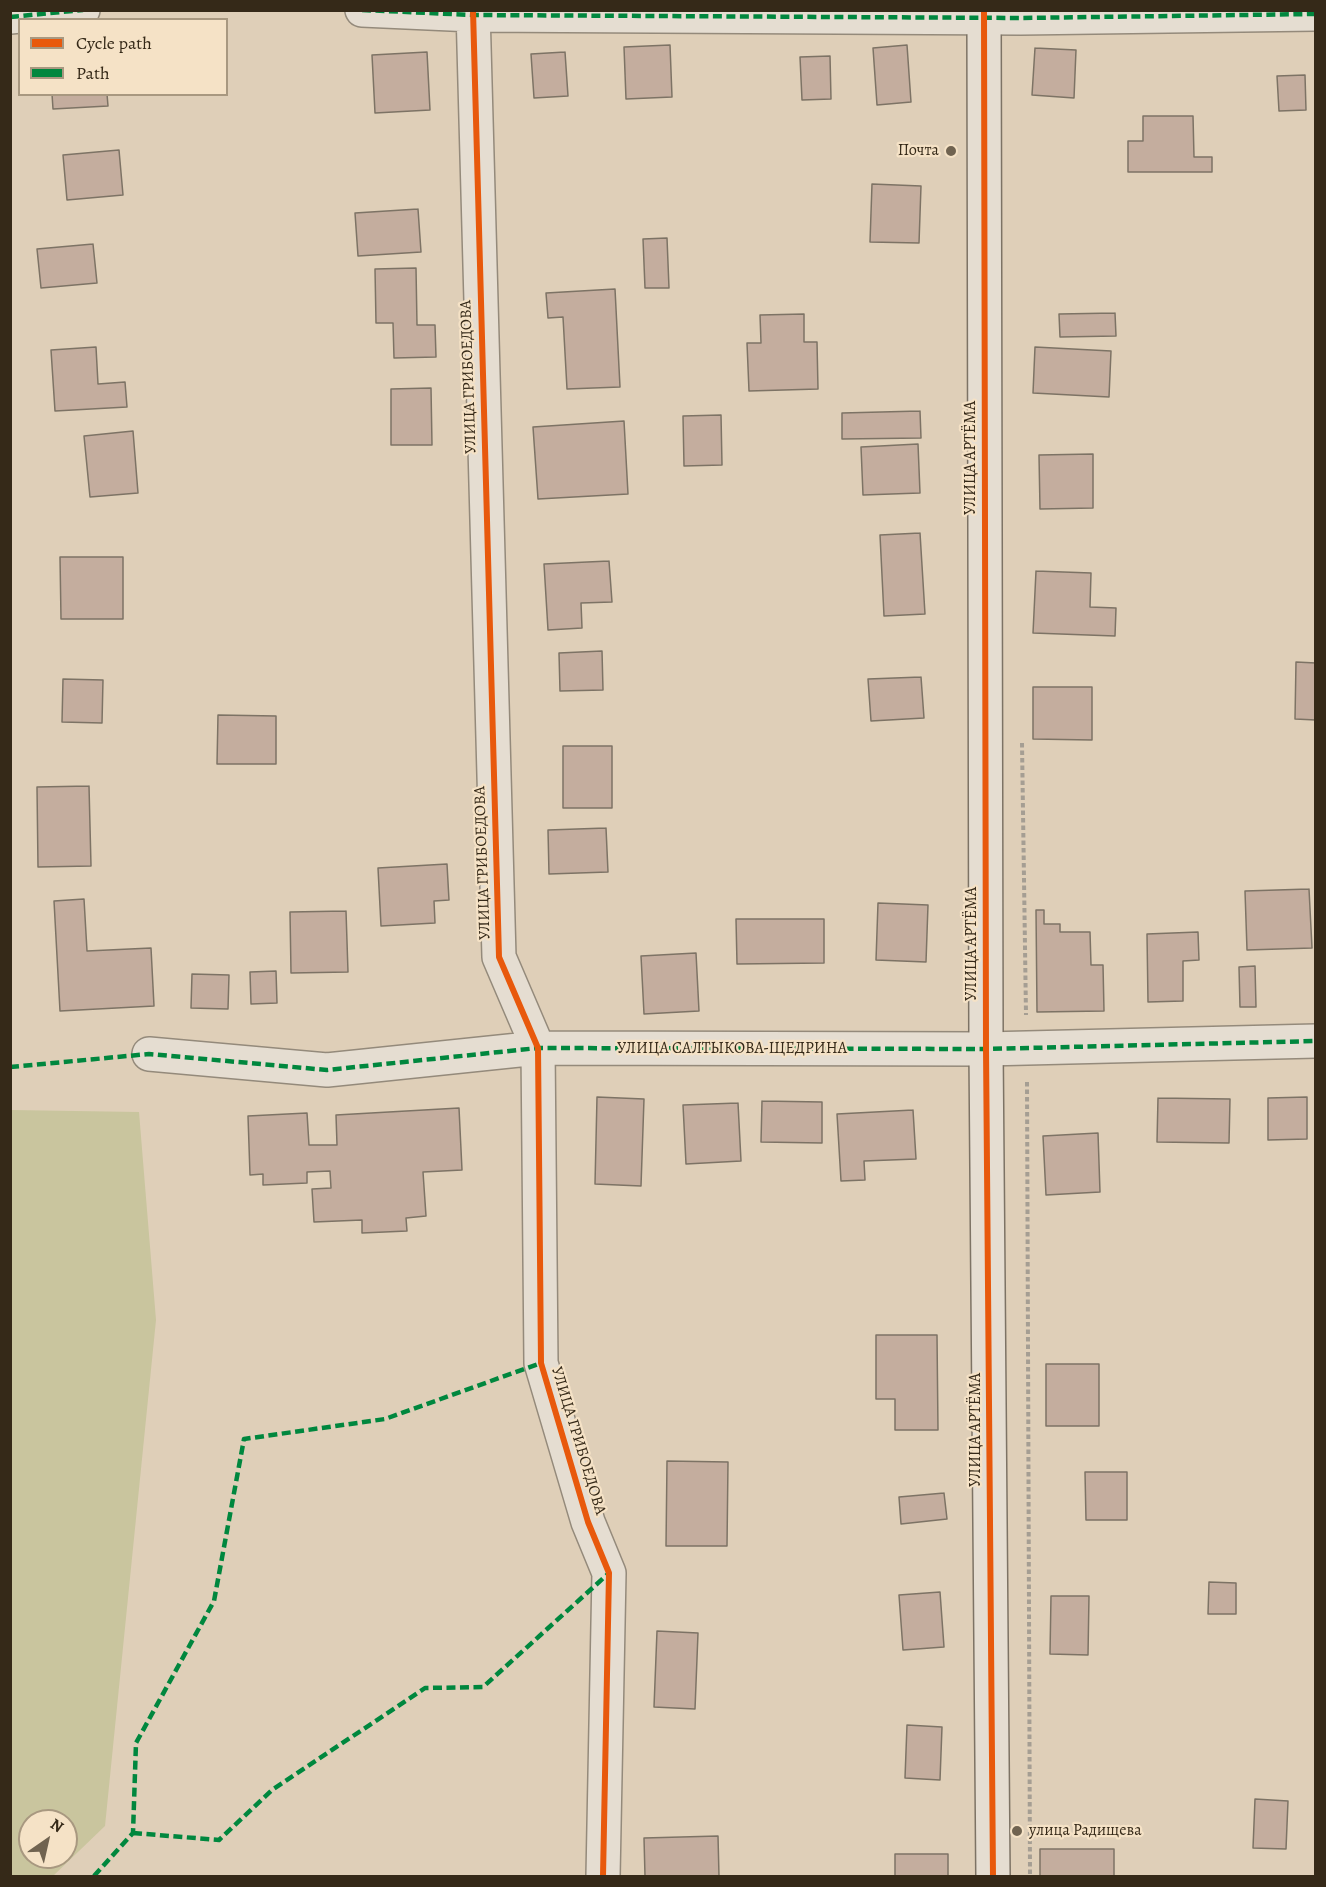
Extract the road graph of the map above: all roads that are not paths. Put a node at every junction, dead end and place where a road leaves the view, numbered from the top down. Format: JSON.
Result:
{"nodes":[{"id":1,"x":83,"y":10,"type":"edge"},
{"id":2,"x":362,"y":10,"type":"edge"},
{"id":3,"x":473,"y":13,"type":"edge"},
{"id":4,"x":984,"y":14,"type":"edge"},
{"id":5,"x":1316,"y":14,"type":"edge"},
{"id":6,"x":10,"y":17,"type":"edge"},
{"id":7,"x":1316,"y":1041,"type":"edge"},
{"id":8,"x":538,"y":1048,"type":"junction"},
{"id":9,"x":986,"y":1049,"type":"junction"},
{"id":10,"x":149,"y":1054,"type":"dead end"},
{"id":11,"x":603,"y":1876,"type":"edge"},
{"id":12,"x":993,"y":1876,"type":"edge"}],
"edges":[{"from":1,"to":6,"type":"street"},
{"from":2,"to":3,"type":"street"},
{"from":3,"to":4,"type":"street"},
{"from":3,"to":8,"type":"street","name":"УЛИЦА ГРИБОЕДОВА"},
{"from":4,"to":5,"type":"street"},
{"from":4,"to":9,"type":"street","name":"УЛИЦА АРТЁМА"},
{"from":7,"to":9,"type":"street","name":"УЛИЦА САЛТЫКОВА-ЩЕДРИНА"},
{"from":8,"to":9,"type":"street","name":"УЛИЦА САЛТЫКОВА-ЩЕДРИНА"},
{"from":8,"to":10,"type":"street","name":"УЛИЦА САЛТЫКОВА-ЩЕДРИНА"},
{"from":8,"to":11,"type":"street","name":"УЛИЦА ГРИБОЕДОВА"},
{"from":9,"to":12,"type":"street","name":"УЛИЦА АРТЁМА"}]}
